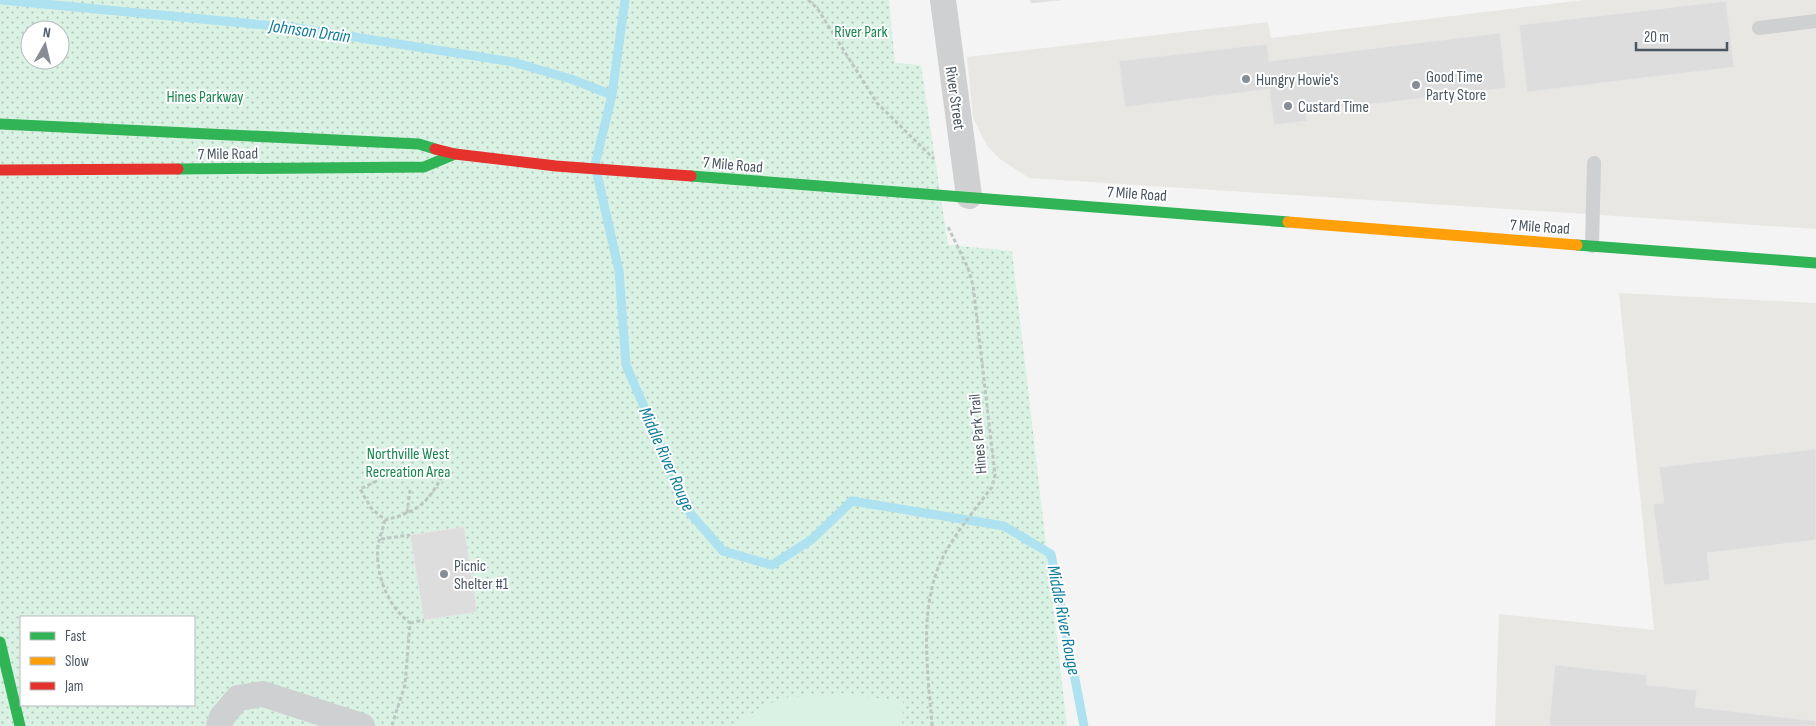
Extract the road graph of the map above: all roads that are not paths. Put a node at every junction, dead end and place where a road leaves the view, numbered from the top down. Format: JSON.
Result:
{"nodes":[{"id":1,"x":943,"y":0,"type":"edge"},
{"id":2,"x":1816,"y":21,"type":"edge"},
{"id":3,"x":1759,"y":28,"type":"dead end"},
{"id":4,"x":0,"y":115,"type":"edge"},
{"id":5,"x":0,"y":124,"type":"edge"},
{"id":6,"x":89,"y":129,"type":"junction"},
{"id":7,"x":455,"y":154,"type":"junction"},
{"id":8,"x":1594,"y":163,"type":"dead end"},
{"id":9,"x":0,"y":170,"type":"edge"},
{"id":10,"x":969,"y":196,"type":"junction"},
{"id":11,"x":1592,"y":246,"type":"junction"},
{"id":12,"x":1816,"y":263,"type":"edge"},
{"id":13,"x":0,"y":642,"type":"edge"},
{"id":14,"x":20,"y":726,"type":"edge"},
{"id":15,"x":219,"y":726,"type":"edge"},
{"id":16,"x":362,"y":726,"type":"edge"}],
"edges":[{"from":1,"to":10,"type":"street","name":"River Street"},
{"from":2,"to":3,"type":"lane"},
{"from":4,"to":6,"type":"street"},
{"from":5,"to":6,"type":"street","name":"7 Mile Road"},
{"from":6,"to":7,"type":"street","name":"7 Mile Road"},
{"from":7,"to":9,"type":"street","name":"7 Mile Road"},
{"from":7,"to":10,"type":"street","name":"7 Mile Road"},
{"from":8,"to":11,"type":"lane"},
{"from":10,"to":11,"type":"street","name":"7 Mile Road"},
{"from":11,"to":12,"type":"street","name":"7 Mile Road"},
{"from":13,"to":14,"type":"street"},
{"from":15,"to":16,"type":"street"}]}
